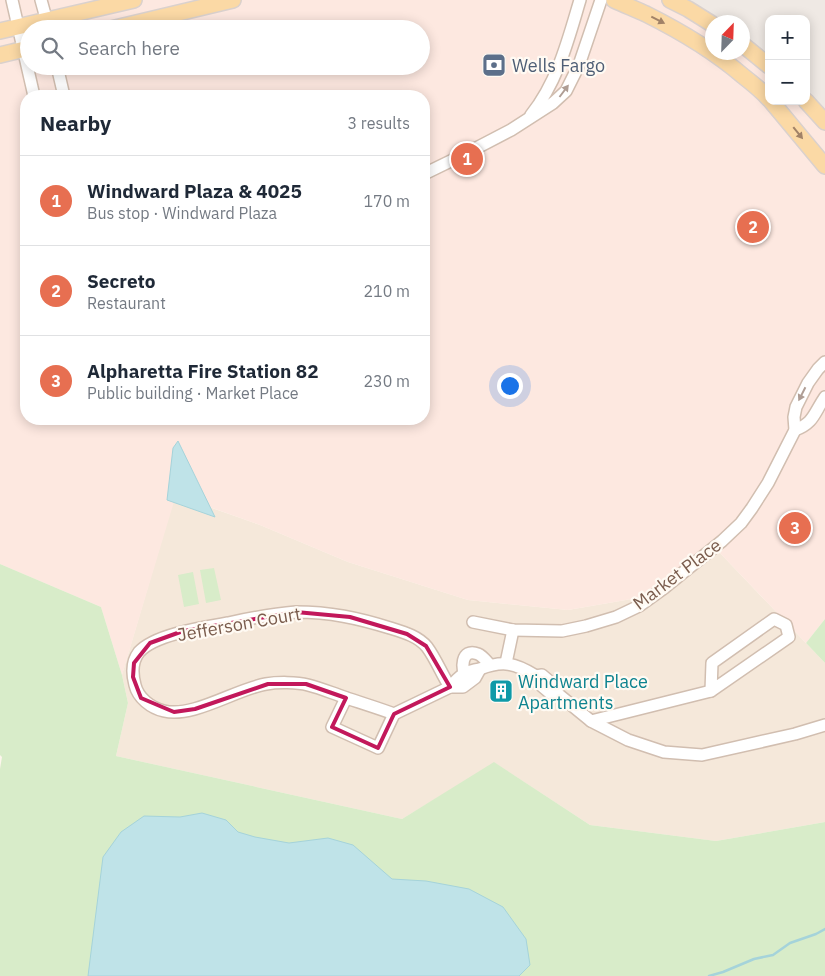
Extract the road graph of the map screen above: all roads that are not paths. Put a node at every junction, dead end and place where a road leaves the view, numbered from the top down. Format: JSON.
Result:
{"nodes":[{"id":1,"x":12,"y":0,"type":"edge"},
{"id":2,"x":41,"y":0,"type":"edge"},
{"id":3,"x":134,"y":0,"type":"edge"},
{"id":4,"x":233,"y":0,"type":"edge"},
{"id":5,"x":580,"y":0,"type":"edge"},
{"id":6,"x":601,"y":0,"type":"edge"},
{"id":7,"x":614,"y":0,"type":"edge"},
{"id":8,"x":670,"y":0,"type":"edge"},
{"id":9,"x":46,"y":20,"type":"edge"},
{"id":10,"x":62,"y":20,"type":"edge"},
{"id":11,"x":149,"y":20,"type":"edge"},
{"id":12,"x":705,"y":20,"type":"edge"},
{"id":13,"x":18,"y":27,"type":"junction"},
{"id":14,"x":0,"y":31,"type":"edge"},
{"id":15,"x":20,"y":32,"type":"edge"},
{"id":16,"x":20,"y":50,"type":"edge"},
{"id":17,"x":750,"y":51,"type":"edge"},
{"id":18,"x":0,"y":55,"type":"edge"},
{"id":19,"x":765,"y":63,"type":"edge"},
{"id":20,"x":30,"y":75,"type":"edge"},
{"id":21,"x":59,"y":75,"type":"edge"},
{"id":22,"x":33,"y":90,"type":"edge"},
{"id":23,"x":63,"y":90,"type":"edge"},
{"id":24,"x":765,"y":95,"type":"edge"},
{"id":25,"x":774,"y":105,"type":"edge"},
{"id":26,"x":810,"y":105,"type":"edge"},
{"id":27,"x":526,"y":121,"type":"junction"},
{"id":28,"x":825,"y":122,"type":"edge"},
{"id":29,"x":825,"y":166,"type":"edge"},
{"id":30,"x":430,"y":171,"type":"edge"},
{"id":31,"x":825,"y":362,"type":"edge"},
{"id":32,"x":825,"y":397,"type":"edge"},
{"id":33,"x":795,"y":430,"type":"junction"},
{"id":34,"x":473,"y":622,"type":"dead end"},
{"id":35,"x":513,"y":630,"type":"junction"},
{"id":36,"x":506,"y":663,"type":"junction"},
{"id":37,"x":485,"y":667,"type":"junction"},
{"id":38,"x":467,"y":678,"type":"junction"},
{"id":39,"x":450,"y":688,"type":"junction"},
{"id":40,"x":711,"y":692,"type":"junction"},
{"id":41,"x":346,"y":698,"type":"junction"},
{"id":42,"x":394,"y":714,"type":"junction"},
{"id":43,"x":591,"y":722,"type":"junction"},
{"id":44,"x":825,"y":725,"type":"edge"}],
"edges":[{"from":1,"to":13,"type":"street"},
{"from":2,"to":9,"type":"street"},
{"from":3,"to":10,"type":"main road"},
{"from":4,"to":11,"type":"main road"},
{"from":5,"to":27,"type":"street"},
{"from":27,"to":6,"type":"street","one_way":true},
{"from":7,"to":24,"type":"main road","one_way":true},
{"from":8,"to":12,"type":"main road"},
{"from":13,"to":14,"type":"main road"},
{"from":13,"to":15,"type":"street"},
{"from":16,"to":18,"type":"main road"},
{"from":17,"to":19,"type":"main road"},
{"from":20,"to":22,"type":"street"},
{"from":21,"to":23,"type":"street"},
{"from":25,"to":29,"type":"main road","one_way":true},
{"from":26,"to":28,"type":"main road"},
{"from":27,"to":30,"type":"street"},
{"from":31,"to":33,"type":"street","name":"Market Place","one_way":true},
{"from":32,"to":33,"type":"street","name":"Market Place"},
{"from":33,"to":35,"type":"street","name":"Market Place"},
{"from":34,"to":35,"type":"street","name":"Market Place"},
{"from":35,"to":36,"type":"street"},
{"from":36,"to":37,"type":"street"},
{"from":36,"to":43,"type":"street"},
{"from":37,"to":38,"type":"street"},
{"from":37,"to":38,"type":"street"},
{"from":38,"to":39,"type":"street"},
{"from":39,"to":41,"type":"street","name":"Jefferson Court"},
{"from":39,"to":42,"type":"street"},
{"from":40,"to":40,"type":"street"},
{"from":40,"to":43,"type":"street"},
{"from":41,"to":42,"type":"street","name":"Jefferson Court"},
{"from":41,"to":42,"type":"street"},
{"from":43,"to":44,"type":"street"}]}
